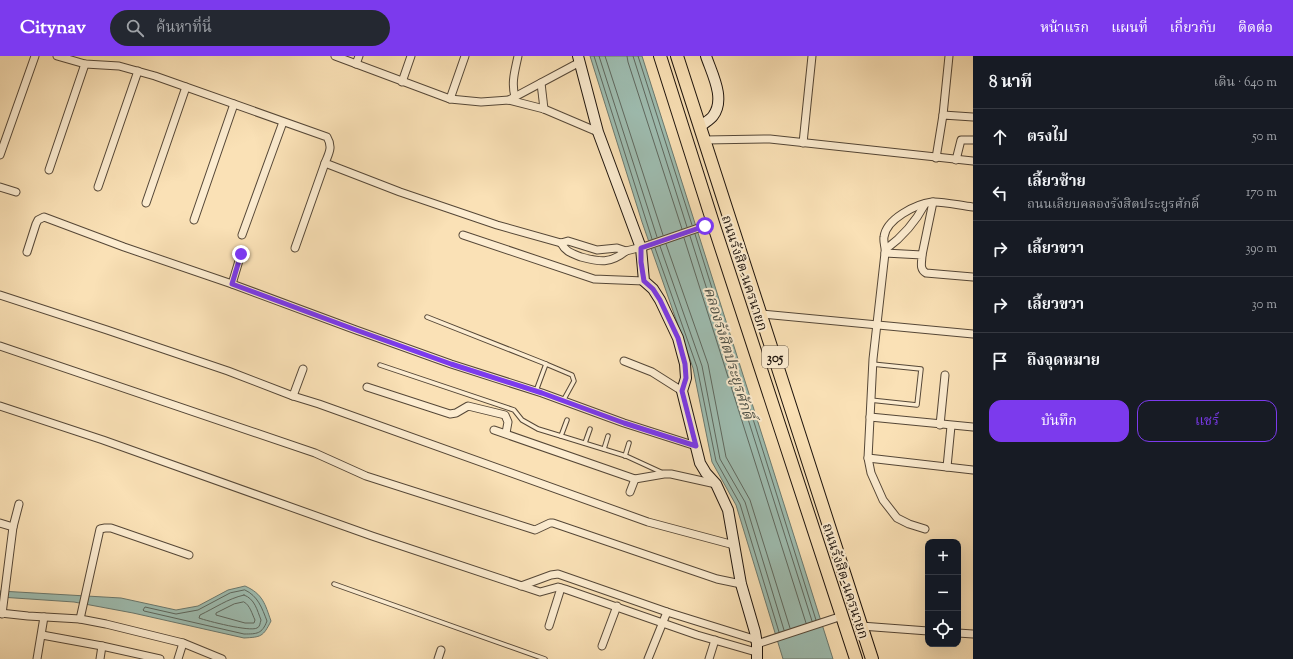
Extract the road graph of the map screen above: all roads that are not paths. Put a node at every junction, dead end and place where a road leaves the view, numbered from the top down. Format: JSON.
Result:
{"nodes":[{"id":1,"x":35,"y":56,"type":"edge"},
{"id":2,"x":57,"y":56,"type":"edge"},
{"id":3,"x":335,"y":56,"type":"edge"},
{"id":4,"x":359,"y":56,"type":"edge"},
{"id":5,"x":411,"y":56,"type":"edge"},
{"id":6,"x":465,"y":56,"type":"edge"},
{"id":7,"x":518,"y":56,"type":"edge"},
{"id":8,"x":660,"y":56,"type":"edge"},
{"id":9,"x":677,"y":56,"type":"edge"},
{"id":10,"x":706,"y":56,"type":"edge"},
{"id":11,"x":812,"y":56,"type":"edge"},
{"id":12,"x":949,"y":56,"type":"edge"},
{"id":13,"x":579,"y":59,"type":"edge"},
{"id":14,"x":85,"y":64,"type":"junction"},
{"id":15,"x":356,"y":64,"type":"junction"},
{"id":16,"x":138,"y":71,"type":"junction"},
{"id":17,"x":402,"y":82,"type":"junction"},
{"id":18,"x":541,"y":83,"type":"junction"},
{"id":19,"x":186,"y":87,"type":"junction"},
{"id":20,"x":450,"y":99,"type":"junction"},
{"id":21,"x":512,"y":99,"type":"junction"},
{"id":22,"x":234,"y":104,"type":"junction"},
{"id":23,"x":544,"y":109,"type":"junction"},
{"id":24,"x":943,"y":115,"type":"junction"},
{"id":25,"x":973,"y":117,"type":"edge"},
{"id":26,"x":283,"y":122,"type":"junction"},
{"id":27,"x":701,"y":126,"type":"junction"},
{"id":28,"x":598,"y":132,"type":"junction"},
{"id":29,"x":705,"y":140,"type":"junction"},
{"id":30,"x":973,"y":140,"type":"edge"},
{"id":31,"x":803,"y":143,"type":"junction"},
{"id":32,"x":0,"y":155,"type":"edge"},
{"id":33,"x":936,"y":158,"type":"junction"},
{"id":34,"x":956,"y":160,"type":"junction"},
{"id":35,"x":973,"y":161,"type":"edge"},
{"id":36,"x":326,"y":163,"type":"junction"},
{"id":37,"x":49,"y":170,"type":"dead end"},
{"id":38,"x":0,"y":187,"type":"edge"},
{"id":39,"x":98,"y":187,"type":"dead end"},
{"id":40,"x":16,"y":192,"type":"dead end"},
{"id":41,"x":934,"y":202,"type":"junction"},
{"id":42,"x":146,"y":203,"type":"dead end"},
{"id":43,"x":925,"y":204,"type":"junction"},
{"id":44,"x":973,"y":207,"type":"edge"},
{"id":45,"x":194,"y":220,"type":"dead end"},
{"id":46,"x":709,"y":224,"type":"junction"},
{"id":47,"x":242,"y":235,"type":"dead end"},
{"id":48,"x":463,"y":235,"type":"dead end"},
{"id":49,"x":560,"y":243,"type":"junction"},
{"id":50,"x":644,"y":247,"type":"junction"},
{"id":51,"x":295,"y":248,"type":"dead end"},
{"id":52,"x":626,"y":251,"type":"junction"},
{"id":53,"x":886,"y":251,"type":"junction"},
{"id":54,"x":28,"y":252,"type":"dead end"},
{"id":55,"x":241,"y":254,"type":"dead end"},
{"id":56,"x":922,"y":255,"type":"junction"},
{"id":57,"x":973,"y":277,"type":"edge"},
{"id":58,"x":644,"y":281,"type":"junction"},
{"id":59,"x":232,"y":284,"type":"junction"},
{"id":60,"x":0,"y":295,"type":"edge"},
{"id":61,"x":760,"y":314,"type":"junction"},
{"id":62,"x":427,"y":317,"type":"dead end"},
{"id":63,"x":876,"y":325,"type":"junction"},
{"id":64,"x":973,"y":334,"type":"edge"},
{"id":65,"x":0,"y":346,"type":"edge"},
{"id":66,"x":624,"y":361,"type":"dead end"},
{"id":67,"x":872,"y":361,"type":"junction"},
{"id":68,"x":546,"y":364,"type":"junction"},
{"id":69,"x":380,"y":365,"type":"dead end"},
{"id":70,"x":303,"y":369,"type":"dead end"},
{"id":71,"x":945,"y":375,"type":"dead end"},
{"id":72,"x":367,"y":386,"type":"dead end"},
{"id":73,"x":536,"y":391,"type":"junction"},
{"id":74,"x":682,"y":391,"type":"junction"},
{"id":75,"x":293,"y":396,"type":"junction"},
{"id":76,"x":870,"y":400,"type":"junction"},
{"id":77,"x":563,"y":401,"type":"junction"},
{"id":78,"x":0,"y":406,"type":"edge"},
{"id":79,"x":870,"y":417,"type":"junction"},
{"id":80,"x":567,"y":420,"type":"dead end"},
{"id":81,"x":940,"y":425,"type":"junction"},
{"id":82,"x":951,"y":426,"type":"junction"},
{"id":83,"x":973,"y":427,"type":"edge"},
{"id":84,"x":590,"y":429,"type":"dead end"},
{"id":85,"x":494,"y":430,"type":"dead end"},
{"id":86,"x":506,"y":433,"type":"junction"},
{"id":87,"x":561,"y":436,"type":"junction"},
{"id":88,"x":608,"y":436,"type":"dead end"},
{"id":89,"x":629,"y":442,"type":"dead end"},
{"id":90,"x":585,"y":443,"type":"junction"},
{"id":91,"x":696,"y":446,"type":"junction"},
{"id":92,"x":604,"y":449,"type":"junction"},
{"id":93,"x":624,"y":456,"type":"junction"},
{"id":94,"x":868,"y":458,"type":"junction"},
{"id":95,"x":947,"y":467,"type":"junction"},
{"id":96,"x":973,"y":470,"type":"edge"},
{"id":97,"x":664,"y":474,"type":"junction"},
{"id":98,"x":635,"y":479,"type":"junction"},
{"id":99,"x":716,"y":484,"type":"junction"},
{"id":100,"x":630,"y":492,"type":"dead end"},
{"id":101,"x":19,"y":504,"type":"dead end"},
{"id":102,"x":0,"y":523,"type":"edge"},
{"id":103,"x":13,"y":527,"type":"junction"},
{"id":104,"x":925,"y":529,"type":"dead end"},
{"id":105,"x":734,"y":545,"type":"junction"},
{"id":106,"x":189,"y":554,"type":"dead end"},
{"id":107,"x":334,"y":584,"type":"dead end"},
{"id":108,"x":741,"y":584,"type":"junction"},
{"id":109,"x":520,"y":586,"type":"junction"},
{"id":110,"x":561,"y":588,"type":"junction"},
{"id":111,"x":616,"y":606,"type":"junction"},
{"id":112,"x":667,"y":612,"type":"junction"},
{"id":113,"x":1,"y":613,"type":"edge"},
{"id":114,"x":44,"y":617,"type":"junction"},
{"id":115,"x":838,"y":618,"type":"junction"},
{"id":116,"x":80,"y":619,"type":"junction"},
{"id":117,"x":662,"y":624,"type":"junction"},
{"id":118,"x":549,"y":626,"type":"dead end"},
{"id":119,"x":861,"y":626,"type":"junction"},
{"id":120,"x":925,"y":631,"type":"edge"},
{"id":121,"x":961,"y":633,"type":"edge"},
{"id":122,"x":973,"y":634,"type":"edge"},
{"id":123,"x":42,"y":635,"type":"junction"},
{"id":124,"x":715,"y":640,"type":"junction"},
{"id":125,"x":184,"y":643,"type":"junction"},
{"id":126,"x":102,"y":646,"type":"junction"},
{"id":127,"x":602,"y":646,"type":"dead end"},
{"id":128,"x":757,"y":649,"type":"edge"},
{"id":129,"x":441,"y":650,"type":"dead end"},
{"id":130,"x":37,"y":659,"type":"edge"},
{"id":131,"x":100,"y":659,"type":"edge"},
{"id":132,"x":160,"y":659,"type":"edge"},
{"id":133,"x":178,"y":659,"type":"edge"},
{"id":134,"x":222,"y":659,"type":"edge"},
{"id":135,"x":438,"y":659,"type":"edge"},
{"id":136,"x":545,"y":659,"type":"edge"},
{"id":137,"x":648,"y":659,"type":"edge"},
{"id":138,"x":709,"y":659,"type":"edge"},
{"id":139,"x":856,"y":659,"type":"edge"},
{"id":140,"x":872,"y":659,"type":"edge"}],
"edges":[{"from":1,"to":32,"type":"street"},
{"from":2,"to":14,"type":"street"},
{"from":3,"to":15,"type":"street"},
{"from":4,"to":15,"type":"street"},
{"from":5,"to":17,"type":"street"},
{"from":6,"to":20,"type":"street"},
{"from":7,"to":21,"type":"street"},
{"from":8,"to":46,"type":"main road","name":"ถนนรังสิต-นครนายก","number":"305"},
{"from":9,"to":27,"type":"main road","name":"ถนนรังสิต-นครนายก","number":"305"},
{"from":10,"to":27,"type":"street"},
{"from":11,"to":31,"type":"street"},
{"from":12,"to":24,"type":"street"},
{"from":13,"to":18,"type":"street"},
{"from":13,"to":28,"type":"street"},
{"from":14,"to":16,"type":"street"},
{"from":14,"to":37,"type":"street"},
{"from":15,"to":17,"type":"street"},
{"from":16,"to":19,"type":"street"},
{"from":16,"to":39,"type":"street"},
{"from":17,"to":20,"type":"street"},
{"from":18,"to":21,"type":"street"},
{"from":18,"to":23,"type":"street"},
{"from":19,"to":22,"type":"street"},
{"from":19,"to":42,"type":"street"},
{"from":20,"to":21,"type":"street"},
{"from":21,"to":23,"type":"street"},
{"from":22,"to":26,"type":"street"},
{"from":22,"to":45,"type":"street"},
{"from":23,"to":28,"type":"street"},
{"from":24,"to":25,"type":"street"},
{"from":24,"to":33,"type":"street"},
{"from":26,"to":36,"type":"street"},
{"from":26,"to":47,"type":"street"},
{"from":27,"to":29,"type":"main road","name":"ถนนรังสิต-นครนายก","number":"305"},
{"from":28,"to":50,"type":"street"},
{"from":29,"to":31,"type":"street"},
{"from":29,"to":61,"type":"main road","name":"ถนนรังสิต-นครนายก","number":"305"},
{"from":30,"to":34,"type":"street"},
{"from":31,"to":33,"type":"street"},
{"from":33,"to":34,"type":"street"},
{"from":34,"to":35,"type":"street"},
{"from":36,"to":49,"type":"street"},
{"from":36,"to":51,"type":"street"},
{"from":38,"to":40,"type":"street"},
{"from":41,"to":43,"type":"street"},
{"from":41,"to":44,"type":"street"},
{"from":41,"to":56,"type":"street"},
{"from":43,"to":53,"type":"street"},
{"from":43,"to":53,"type":"street"},
{"from":46,"to":50,"type":"street"},
{"from":46,"to":115,"type":"main road","name":"ถนนรังสิต-นครนายก","number":"305"},
{"from":48,"to":58,"type":"street"},
{"from":49,"to":52,"type":"street"},
{"from":49,"to":52,"type":"street"},
{"from":50,"to":52,"type":"street"},
{"from":50,"to":58,"type":"street"},
{"from":53,"to":56,"type":"street"},
{"from":53,"to":63,"type":"street"},
{"from":54,"to":59,"type":"street"},
{"from":55,"to":59,"type":"street"},
{"from":56,"to":57,"type":"street"},
{"from":58,"to":74,"type":"street"},
{"from":59,"to":73,"type":"street"},
{"from":60,"to":75,"type":"street"},
{"from":61,"to":63,"type":"street"},
{"from":61,"to":119,"type":"main road","name":"ถนนรังสิต-นครนายก","number":"305"},
{"from":62,"to":68,"type":"lane"},
{"from":63,"to":64,"type":"street"},
{"from":63,"to":67,"type":"street"},
{"from":65,"to":108,"type":"street"},
{"from":66,"to":74,"type":"street"},
{"from":67,"to":76,"type":"street"},
{"from":67,"to":76,"type":"lane"},
{"from":68,"to":73,"type":"lane"},
{"from":68,"to":77,"type":"lane"},
{"from":69,"to":87,"type":"lane"},
{"from":70,"to":75,"type":"street"},
{"from":71,"to":81,"type":"street"},
{"from":72,"to":86,"type":"street"},
{"from":73,"to":77,"type":"street"},
{"from":74,"to":91,"type":"street"},
{"from":75,"to":105,"type":"street"},
{"from":76,"to":79,"type":"street"},
{"from":77,"to":91,"type":"street"},
{"from":78,"to":109,"type":"street"},
{"from":79,"to":81,"type":"street"},
{"from":79,"to":94,"type":"street"},
{"from":80,"to":87,"type":"lane"},
{"from":81,"to":82,"type":"street"},
{"from":82,"to":83,"type":"street"},
{"from":82,"to":95,"type":"street"},
{"from":84,"to":90,"type":"lane"},
{"from":85,"to":86,"type":"street"},
{"from":86,"to":98,"type":"street"},
{"from":87,"to":90,"type":"lane"},
{"from":88,"to":92,"type":"lane"},
{"from":89,"to":93,"type":"lane"},
{"from":90,"to":92,"type":"lane"},
{"from":91,"to":99,"type":"street"},
{"from":92,"to":93,"type":"lane"},
{"from":93,"to":97,"type":"lane"},
{"from":94,"to":95,"type":"street"},
{"from":94,"to":104,"type":"street"},
{"from":95,"to":96,"type":"street"},
{"from":97,"to":98,"type":"street"},
{"from":97,"to":99,"type":"street"},
{"from":98,"to":100,"type":"street"},
{"from":99,"to":105,"type":"street"},
{"from":101,"to":103,"type":"street"},
{"from":102,"to":103,"type":"street"},
{"from":103,"to":113,"type":"street"},
{"from":105,"to":108,"type":"street"},
{"from":106,"to":116,"type":"street"},
{"from":107,"to":136,"type":"lane"},
{"from":108,"to":128,"type":"street"},
{"from":109,"to":110,"type":"street"},
{"from":109,"to":112,"type":"street"},
{"from":110,"to":111,"type":"street"},
{"from":110,"to":118,"type":"street"},
{"from":111,"to":117,"type":"street"},
{"from":111,"to":127,"type":"street"},
{"from":112,"to":117,"type":"street"},
{"from":112,"to":128,"type":"street"},
{"from":113,"to":114,"type":"street"},
{"from":114,"to":116,"type":"street"},
{"from":114,"to":123,"type":"street"},
{"from":115,"to":128,"type":"street"},
{"from":115,"to":139,"type":"main road","name":"ถนนรังสิต-นครนายก","number":"305"},
{"from":116,"to":125,"type":"street"},
{"from":117,"to":124,"type":"street"},
{"from":117,"to":137,"type":"street"},
{"from":119,"to":120,"type":"street"},
{"from":119,"to":140,"type":"main road","name":"ถนนรังสิต-นครนายก","number":"305"},
{"from":121,"to":122,"type":"street"},
{"from":123,"to":126,"type":"street"},
{"from":123,"to":130,"type":"street"},
{"from":124,"to":128,"type":"street"},
{"from":124,"to":138,"type":"street"},
{"from":125,"to":133,"type":"street"},
{"from":125,"to":134,"type":"street"},
{"from":126,"to":131,"type":"street"},
{"from":126,"to":132,"type":"street"},
{"from":129,"to":135,"type":"street"}]}
